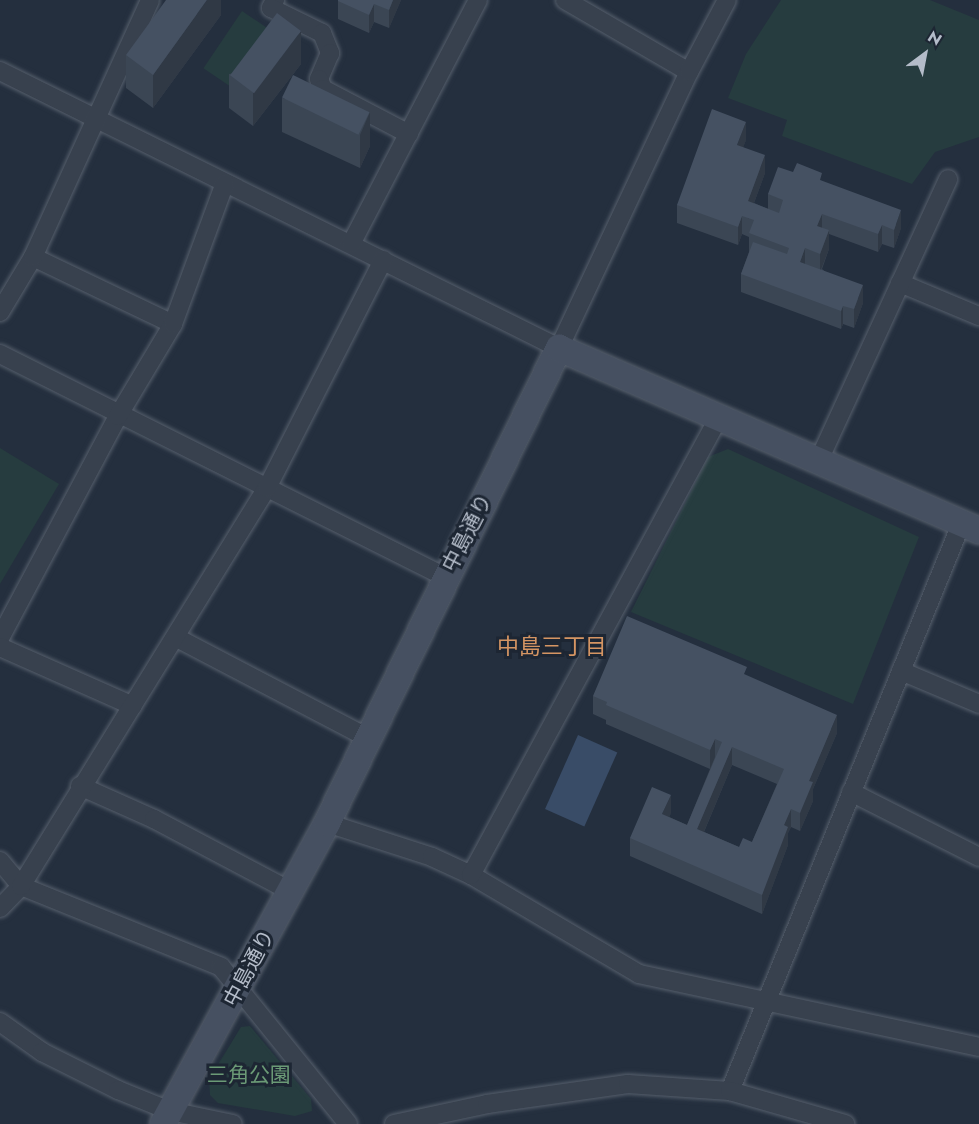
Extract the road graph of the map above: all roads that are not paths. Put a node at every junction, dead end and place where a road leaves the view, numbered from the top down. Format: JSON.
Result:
{"nodes":[{"id":1,"x":150,"y":0,"type":"edge"},
{"id":2,"x":275,"y":0,"type":"edge"},
{"id":3,"x":478,"y":0,"type":"edge"},
{"id":4,"x":565,"y":0,"type":"edge"},
{"id":5,"x":727,"y":0,"type":"edge"},
{"id":6,"x":0,"y":71,"type":"edge"},
{"id":7,"x":689,"y":72,"type":"junction"},
{"id":8,"x":94,"y":118,"type":"junction"},
{"id":9,"x":408,"y":134,"type":"junction"},
{"id":10,"x":948,"y":179,"type":"dead end"},
{"id":11,"x":225,"y":183,"type":"junction"},
{"id":12,"x":351,"y":243,"type":"junction"},
{"id":13,"x":33,"y":257,"type":"junction"},
{"id":14,"x":383,"y":260,"type":"junction"},
{"id":15,"x":900,"y":283,"type":"junction"},
{"id":16,"x":0,"y":312,"type":"edge"},
{"id":17,"x":979,"y":316,"type":"edge"},
{"id":18,"x":173,"y":324,"type":"junction"},
{"id":19,"x":560,"y":348,"type":"junction"},
{"id":20,"x":0,"y":354,"type":"edge"},
{"id":21,"x":118,"y":416,"type":"junction"},
{"id":22,"x":719,"y":417,"type":"junction"},
{"id":23,"x":819,"y":460,"type":"junction"},
{"id":24,"x":267,"y":488,"type":"junction"},
{"id":25,"x":970,"y":528,"type":"edge"},
{"id":26,"x":445,"y":577,"type":"junction"},
{"id":27,"x":0,"y":638,"type":"edge"},
{"id":28,"x":177,"y":638,"type":"junction"},
{"id":29,"x":0,"y":647,"type":"edge"},
{"id":30,"x":901,"y":671,"type":"junction"},
{"id":31,"x":979,"y":704,"type":"edge"},
{"id":32,"x":133,"y":706,"type":"junction"},
{"id":33,"x":366,"y":737,"type":"junction"},
{"id":34,"x":80,"y":786,"type":"junction"},
{"id":35,"x":851,"y":792,"type":"junction"},
{"id":36,"x":327,"y":823,"type":"junction"},
{"id":37,"x":979,"y":857,"type":"edge"},
{"id":38,"x":0,"y":861,"type":"edge"},
{"id":39,"x":471,"y":875,"type":"junction"},
{"id":40,"x":21,"y":886,"type":"junction"},
{"id":41,"x":290,"y":891,"type":"junction"},
{"id":42,"x":0,"y":908,"type":"edge"},
{"id":43,"x":240,"y":986,"type":"junction"},
{"id":44,"x":765,"y":1003,"type":"junction"},
{"id":45,"x":0,"y":1022,"type":"edge"},
{"id":46,"x":979,"y":1047,"type":"edge"},
{"id":47,"x":730,"y":1091,"type":"junction"},
{"id":48,"x":166,"y":1118,"type":"edge"},
{"id":49,"x":233,"y":1124,"type":"edge"},
{"id":50,"x":348,"y":1124,"type":"edge"},
{"id":51,"x":394,"y":1124,"type":"edge"},
{"id":52,"x":844,"y":1124,"type":"edge"}],
"edges":[{"from":1,"to":8,"type":"street"},
{"from":2,"to":9,"type":"street"},
{"from":3,"to":9,"type":"street"},
{"from":4,"to":7,"type":"street"},
{"from":5,"to":7,"type":"street"},
{"from":6,"to":8,"type":"street"},
{"from":7,"to":19,"type":"street"},
{"from":8,"to":11,"type":"street"},
{"from":8,"to":13,"type":"street"},
{"from":9,"to":12,"type":"street"},
{"from":10,"to":15,"type":"street"},
{"from":11,"to":12,"type":"street"},
{"from":11,"to":18,"type":"street"},
{"from":12,"to":14,"type":"street"},
{"from":13,"to":16,"type":"street"},
{"from":13,"to":18,"type":"street"},
{"from":14,"to":19,"type":"street"},
{"from":14,"to":24,"type":"street"},
{"from":15,"to":17,"type":"street"},
{"from":15,"to":23,"type":"street"},
{"from":18,"to":21,"type":"street"},
{"from":19,"to":22,"type":"street"},
{"from":19,"to":26,"type":"street","name":"中島通り"},
{"from":20,"to":21,"type":"street"},
{"from":21,"to":24,"type":"street"},
{"from":21,"to":27,"type":"street"},
{"from":22,"to":23,"type":"street"},
{"from":22,"to":39,"type":"street"},
{"from":23,"to":25,"type":"street"},
{"from":24,"to":26,"type":"street"},
{"from":24,"to":28,"type":"street"},
{"from":25,"to":30,"type":"street"},
{"from":26,"to":33,"type":"street","name":"中島通り"},
{"from":28,"to":32,"type":"street"},
{"from":28,"to":33,"type":"street"},
{"from":29,"to":32,"type":"street"},
{"from":30,"to":31,"type":"street"},
{"from":30,"to":35,"type":"street"},
{"from":32,"to":34,"type":"street"},
{"from":33,"to":36,"type":"street","name":"中島通り"},
{"from":34,"to":40,"type":"street"},
{"from":34,"to":41,"type":"street"},
{"from":35,"to":37,"type":"street"},
{"from":35,"to":44,"type":"street"},
{"from":36,"to":39,"type":"street"},
{"from":36,"to":41,"type":"street","name":"中島通り"},
{"from":38,"to":40,"type":"street"},
{"from":39,"to":44,"type":"street"},
{"from":40,"to":42,"type":"street"},
{"from":40,"to":43,"type":"street"},
{"from":41,"to":43,"type":"street","name":"中島通り"},
{"from":43,"to":48,"type":"street","name":"中島通り"},
{"from":43,"to":50,"type":"street"},
{"from":44,"to":46,"type":"street"},
{"from":44,"to":47,"type":"street"},
{"from":45,"to":48,"type":"street"},
{"from":47,"to":51,"type":"street"},
{"from":47,"to":52,"type":"street"},
{"from":48,"to":49,"type":"street"}]}
